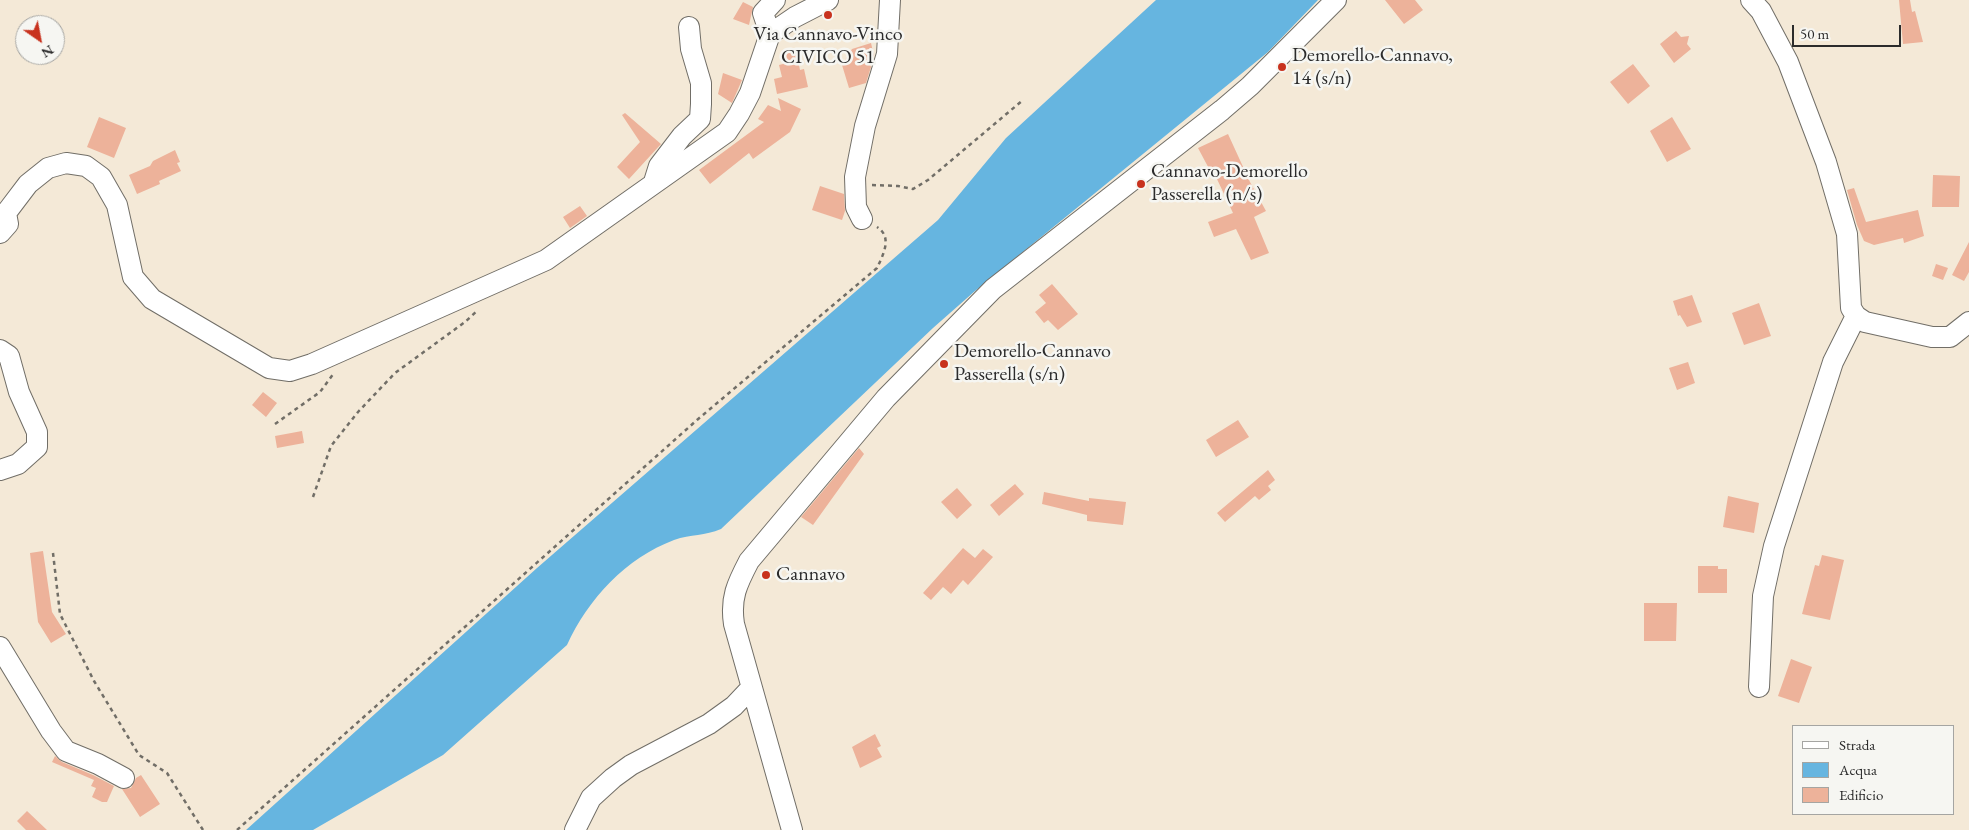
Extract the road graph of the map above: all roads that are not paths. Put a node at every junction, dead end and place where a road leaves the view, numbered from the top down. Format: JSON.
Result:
{"nodes":[{"id":1,"x":776,"y":0,"type":"edge"},
{"id":2,"x":828,"y":0,"type":"edge"},
{"id":3,"x":890,"y":0,"type":"edge"},
{"id":4,"x":1336,"y":0,"type":"edge"},
{"id":5,"x":1751,"y":0,"type":"edge"},
{"id":6,"x":689,"y":27,"type":"dead end"},
{"id":7,"x":770,"y":34,"type":"junction"},
{"id":8,"x":653,"y":184,"type":"junction"},
{"id":9,"x":3,"y":214,"type":"edge"},
{"id":10,"x":862,"y":218,"type":"road end"},
{"id":11,"x":0,"y":232,"type":"edge"},
{"id":12,"x":1856,"y":316,"type":"junction"},
{"id":13,"x":1969,"y":322,"type":"edge"},
{"id":14,"x":0,"y":350,"type":"edge"},
{"id":15,"x":0,"y":470,"type":"edge"},
{"id":16,"x":0,"y":647,"type":"edge"},
{"id":17,"x":1759,"y":687,"type":"dead end"},
{"id":18,"x":751,"y":688,"type":"junction"},
{"id":19,"x":124,"y":778,"type":"dead end"},
{"id":20,"x":575,"y":830,"type":"edge"},
{"id":21,"x":792,"y":830,"type":"edge"}],
"edges":[{"from":1,"to":7,"type":"street"},
{"from":2,"to":7,"type":"street"},
{"from":3,"to":10,"type":"street"},
{"from":4,"to":18,"type":"street"},
{"from":5,"to":12,"type":"street"},
{"from":6,"to":8,"type":"street"},
{"from":7,"to":8,"type":"street"},
{"from":8,"to":9,"type":"street"},
{"from":9,"to":11,"type":"street"},
{"from":12,"to":13,"type":"street"},
{"from":12,"to":17,"type":"street"},
{"from":14,"to":15,"type":"street"},
{"from":16,"to":19,"type":"street"},
{"from":18,"to":20,"type":"street"},
{"from":18,"to":21,"type":"street"}]}
